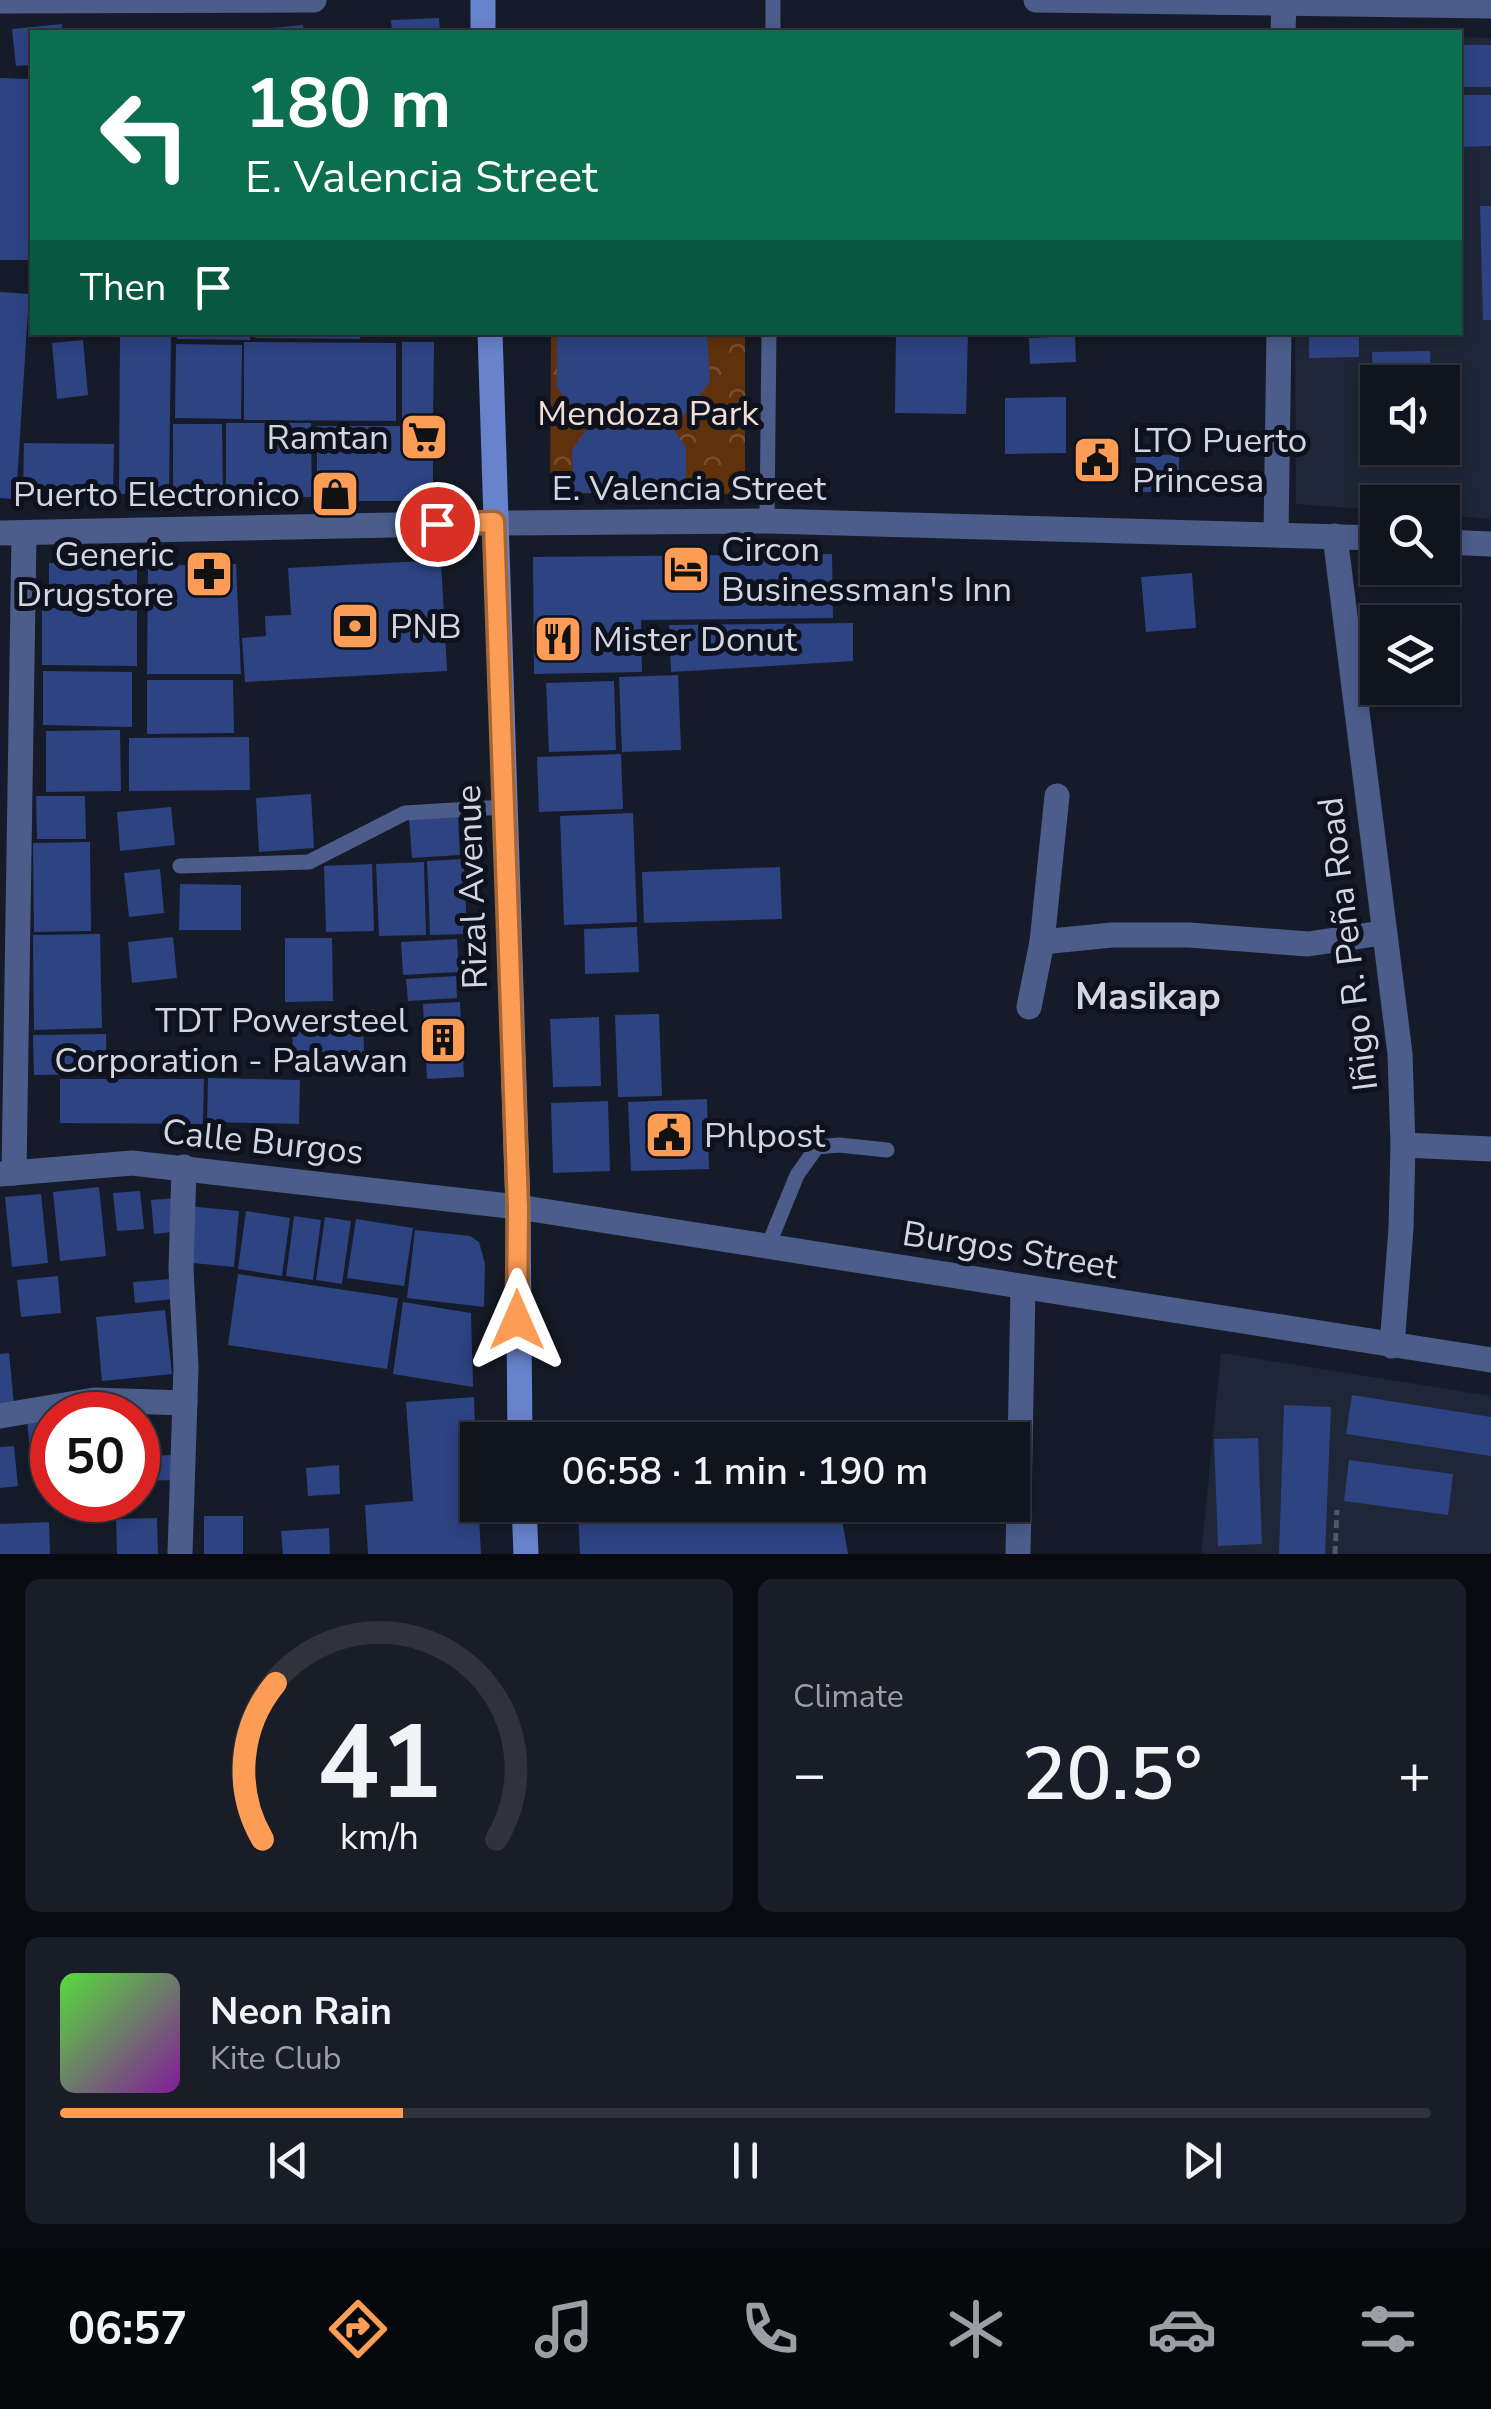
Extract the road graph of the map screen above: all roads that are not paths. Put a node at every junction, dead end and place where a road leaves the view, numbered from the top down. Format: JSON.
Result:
{"nodes":[{"id":1,"x":314,"y":0,"type":"edge"},
{"id":2,"x":483,"y":0,"type":"edge"},
{"id":3,"x":773,"y":0,"type":"edge"},
{"id":4,"x":1036,"y":0,"type":"edge"},
{"id":5,"x":0,"y":2,"type":"edge"},
{"id":6,"x":1254,"y":2,"type":"edge"},
{"id":7,"x":1284,"y":3,"type":"junction"},
{"id":8,"x":1491,"y":6,"type":"edge"},
{"id":9,"x":484,"y":30,"type":"edge"},
{"id":10,"x":773,"y":30,"type":"edge"},
{"id":11,"x":1283,"y":30,"type":"edge"},
{"id":12,"x":490,"y":335,"type":"edge"},
{"id":13,"x":769,"y":335,"type":"edge"},
{"id":14,"x":1279,"y":335,"type":"edge"},
{"id":15,"x":494,"y":522,"type":"junction"},
{"id":16,"x":767,"y":522,"type":"junction"},
{"id":17,"x":12,"y":534,"type":"edge"},
{"id":18,"x":1276,"y":534,"type":"junction"},
{"id":19,"x":1335,"y":536,"type":"junction"},
{"id":20,"x":1360,"y":537,"type":"edge"},
{"id":21,"x":1460,"y":543,"type":"edge"},
{"id":22,"x":1491,"y":544,"type":"edge"},
{"id":23,"x":1058,"y":796,"type":"dead end"},
{"id":24,"x":504,"y":807,"type":"junction"},
{"id":25,"x":180,"y":866,"type":"dead end"},
{"id":26,"x":1382,"y":933,"type":"junction"},
{"id":27,"x":1042,"y":942,"type":"junction"},
{"id":28,"x":1029,"y":1008,"type":"dead end"},
{"id":29,"x":1403,"y":1144,"type":"junction"},
{"id":30,"x":887,"y":1150,"type":"dead end"},
{"id":31,"x":1491,"y":1150,"type":"edge"},
{"id":32,"x":184,"y":1168,"type":"junction"},
{"id":33,"x":7,"y":1173,"type":"edge"},
{"id":34,"x":518,"y":1208,"type":"junction"},
{"id":35,"x":768,"y":1246,"type":"junction"},
{"id":36,"x":1023,"y":1288,"type":"junction"},
{"id":37,"x":1392,"y":1346,"type":"junction"},
{"id":38,"x":1491,"y":1360,"type":"edge"},
{"id":39,"x":185,"y":1403,"type":"junction"},
{"id":40,"x":0,"y":1416,"type":"edge"},
{"id":41,"x":520,"y":1422,"type":"edge"},
{"id":42,"x":525,"y":1522,"type":"edge"},
{"id":43,"x":180,"y":1553,"type":"edge"},
{"id":44,"x":526,"y":1554,"type":"edge"},
{"id":45,"x":1018,"y":1554,"type":"edge"}],
"edges":[{"from":1,"to":5,"type":"street"},
{"from":2,"to":9,"type":"main road"},
{"from":3,"to":10,"type":"lane"},
{"from":4,"to":6,"type":"street"},
{"from":6,"to":7,"type":"street"},
{"from":7,"to":8,"type":"street"},
{"from":7,"to":11,"type":"street"},
{"from":12,"to":15,"type":"main road","name":"Rizal Avenue"},
{"from":13,"to":16,"type":"lane"},
{"from":14,"to":18,"type":"street"},
{"from":15,"to":16,"type":"street","name":"E. Valencia Street"},
{"from":15,"to":17,"type":"street","name":"E. Valencia Street"},
{"from":15,"to":24,"type":"main road","name":"Rizal Avenue"},
{"from":16,"to":18,"type":"street","name":"E. Valencia Street"},
{"from":17,"to":33,"type":"street"},
{"from":18,"to":19,"type":"street","name":"E. Valencia Street"},
{"from":19,"to":20,"type":"street","name":"E. Valencia Street"},
{"from":19,"to":26,"type":"street","name":"Iñigo R. Peña Road"},
{"from":21,"to":22,"type":"street"},
{"from":23,"to":27,"type":"street"},
{"from":24,"to":25,"type":"lane"},
{"from":24,"to":34,"type":"main road","name":"Rizal Avenue"},
{"from":26,"to":27,"type":"street"},
{"from":26,"to":29,"type":"street","name":"Iñigo R. Peña Road"},
{"from":27,"to":28,"type":"street"},
{"from":29,"to":31,"type":"street"},
{"from":29,"to":37,"type":"street","name":"Iñigo R. Peña Road"},
{"from":30,"to":35,"type":"lane"},
{"from":32,"to":33,"type":"street","name":"Calle Burgos"},
{"from":32,"to":34,"type":"street","name":"Calle Burgos"},
{"from":32,"to":39,"type":"street"},
{"from":34,"to":35,"type":"street","name":"Burgos Street"},
{"from":34,"to":41,"type":"main road","name":"Rizal Avenue"},
{"from":35,"to":36,"type":"street","name":"Burgos Street"},
{"from":36,"to":37,"type":"street","name":"Burgos Street"},
{"from":36,"to":45,"type":"street"},
{"from":37,"to":38,"type":"street","name":"Burgos Street"},
{"from":39,"to":40,"type":"street"},
{"from":39,"to":43,"type":"street"},
{"from":42,"to":44,"type":"main road"}]}
